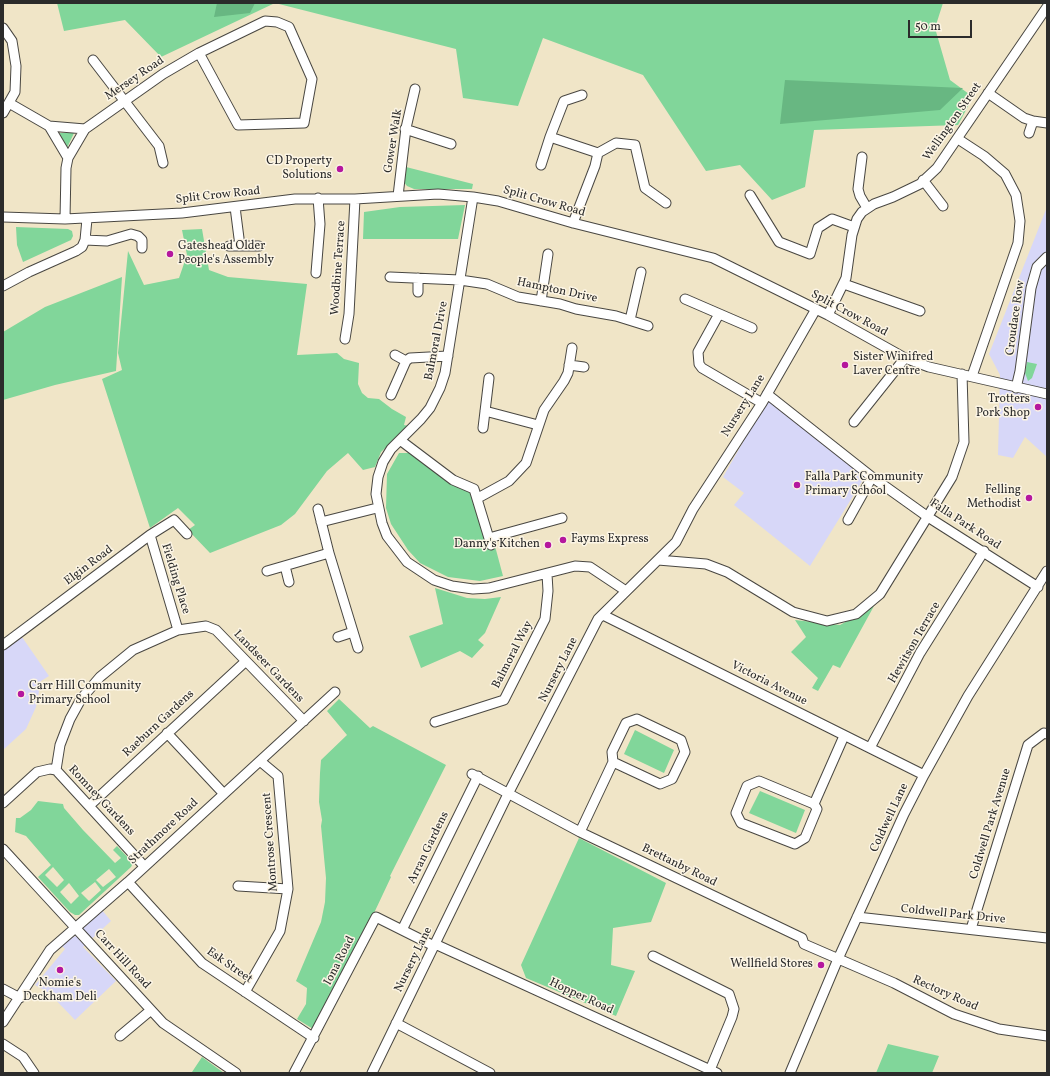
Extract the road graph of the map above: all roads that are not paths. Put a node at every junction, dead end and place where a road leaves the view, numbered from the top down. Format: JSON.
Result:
{"nodes":[{"id":1,"x":1047,"y":7,"type":"edge"},
{"id":2,"x":1047,"y":22,"type":"edge"},
{"id":3,"x":1034,"y":26,"type":"junction"},
{"id":4,"x":3,"y":28,"type":"edge"},
{"id":5,"x":199,"y":53,"type":"junction"},
{"id":6,"x":93,"y":60,"type":"dead end"},
{"id":7,"x":415,"y":89,"type":"dead end"},
{"id":8,"x":988,"y":93,"type":"junction"},
{"id":9,"x":582,"y":95,"type":"dead end"},
{"id":10,"x":125,"y":100,"type":"junction"},
{"id":11,"x":9,"y":103,"type":"junction"},
{"id":12,"x":3,"y":113,"type":"edge"},
{"id":13,"x":1033,"y":121,"type":"junction"},
{"id":14,"x":1047,"y":123,"type":"edge"},
{"id":15,"x":49,"y":126,"type":"junction"},
{"id":16,"x":85,"y":129,"type":"junction"},
{"id":17,"x":405,"y":129,"type":"junction"},
{"id":18,"x":1029,"y":132,"type":"dead end"},
{"id":19,"x":550,"y":137,"type":"junction"},
{"id":20,"x":958,"y":139,"type":"junction"},
{"id":21,"x":451,"y":144,"type":"dead end"},
{"id":22,"x":598,"y":153,"type":"junction"},
{"id":23,"x":862,"y":157,"type":"dead end"},
{"id":24,"x":68,"y":158,"type":"junction"},
{"id":25,"x":163,"y":163,"type":"dead end"},
{"id":26,"x":541,"y":165,"type":"dead end"},
{"id":27,"x":923,"y":180,"type":"junction"},
{"id":28,"x":750,"y":195,"type":"dead end"},
{"id":29,"x":398,"y":196,"type":"junction"},
{"id":30,"x":473,"y":197,"type":"junction"},
{"id":31,"x":318,"y":198,"type":"junction"},
{"id":32,"x":355,"y":199,"type":"junction"},
{"id":33,"x":666,"y":203,"type":"dead end"},
{"id":34,"x":943,"y":206,"type":"dead end"},
{"id":35,"x":236,"y":207,"type":"junction"},
{"id":36,"x":868,"y":208,"type":"junction"},
{"id":37,"x":3,"y":217,"type":"edge"},
{"id":38,"x":65,"y":219,"type":"junction"},
{"id":39,"x":87,"y":219,"type":"junction"},
{"id":40,"x":573,"y":223,"type":"junction"},
{"id":41,"x":854,"y":227,"type":"junction"},
{"id":42,"x":85,"y":240,"type":"junction"},
{"id":43,"x":229,"y":246,"type":"dead end"},
{"id":44,"x":240,"y":246,"type":"junction"},
{"id":45,"x":259,"y":246,"type":"dead end"},
{"id":46,"x":142,"y":248,"type":"dead end"},
{"id":47,"x":548,"y":254,"type":"dead end"},
{"id":48,"x":1047,"y":257,"type":"edge"},
{"id":49,"x":641,"y":272,"type":"dead end"},
{"id":50,"x":316,"y":273,"type":"dead end"},
{"id":51,"x":390,"y":277,"type":"dead end"},
{"id":52,"x":418,"y":278,"type":"junction"},
{"id":53,"x":460,"y":280,"type":"junction"},
{"id":54,"x":844,"y":284,"type":"junction"},
{"id":55,"x":3,"y":286,"type":"edge"},
{"id":56,"x":418,"y":292,"type":"dead end"},
{"id":57,"x":685,"y":299,"type":"dead end"},
{"id":58,"x":541,"y":301,"type":"junction"},
{"id":59,"x":816,"y":309,"type":"junction"},
{"id":60,"x":920,"y":311,"type":"dead end"},
{"id":61,"x":719,"y":314,"type":"junction"},
{"id":62,"x":828,"y":315,"type":"junction"},
{"id":63,"x":630,"y":320,"type":"junction"},
{"id":64,"x":648,"y":326,"type":"dead end"},
{"id":65,"x":752,"y":328,"type":"dead end"},
{"id":66,"x":345,"y":339,"type":"dead end"},
{"id":67,"x":572,"y":348,"type":"dead end"},
{"id":68,"x":395,"y":355,"type":"dead end"},
{"id":69,"x":448,"y":356,"type":"junction"},
{"id":70,"x":905,"y":358,"type":"junction"},
{"id":71,"x":406,"y":362,"type":"junction"},
{"id":72,"x":569,"y":365,"type":"junction"},
{"id":73,"x":584,"y":367,"type":"dead end"},
{"id":74,"x":962,"y":374,"type":"junction"},
{"id":75,"x":972,"y":376,"type":"junction"},
{"id":76,"x":490,"y":378,"type":"dead end"},
{"id":77,"x":1016,"y":388,"type":"junction"},
{"id":78,"x":767,"y":394,"type":"junction"},
{"id":79,"x":1047,"y":394,"type":"edge"},
{"id":80,"x":391,"y":395,"type":"dead end"},
{"id":81,"x":762,"y":403,"type":"junction"},
{"id":82,"x":485,"y":411,"type":"junction"},
{"id":83,"x":854,"y":422,"type":"dead end"},
{"id":84,"x":538,"y":424,"type":"junction"},
{"id":85,"x":483,"y":428,"type":"dead end"},
{"id":86,"x":400,"y":440,"type":"junction"},
{"id":87,"x":872,"y":477,"type":"junction"},
{"id":88,"x":478,"y":498,"type":"junction"},
{"id":89,"x":378,"y":508,"type":"junction"},
{"id":90,"x":318,"y":510,"type":"dead end"},
{"id":91,"x":928,"y":517,"type":"junction"},
{"id":92,"x":562,"y":518,"type":"dead end"},
{"id":93,"x":848,"y":520,"type":"dead end"},
{"id":94,"x":321,"y":522,"type":"junction"},
{"id":95,"x":187,"y":534,"type":"dead end"},
{"id":96,"x":150,"y":535,"type":"junction"},
{"id":97,"x":984,"y":551,"type":"junction"},
{"id":98,"x":329,"y":553,"type":"junction"},
{"id":99,"x":658,"y":560,"type":"junction"},
{"id":100,"x":285,"y":566,"type":"junction"},
{"id":101,"x":267,"y":571,"type":"dead end"},
{"id":102,"x":1047,"y":571,"type":"edge"},
{"id":103,"x":547,"y":574,"type":"junction"},
{"id":104,"x":290,"y":582,"type":"dead end"},
{"id":105,"x":1038,"y":587,"type":"junction"},
{"id":106,"x":626,"y":591,"type":"junction"},
{"id":107,"x":603,"y":615,"type":"junction"},
{"id":108,"x":178,"y":630,"type":"junction"},
{"id":109,"x":353,"y":632,"type":"junction"},
{"id":110,"x":338,"y":637,"type":"dead end"},
{"id":111,"x":3,"y":645,"type":"edge"},
{"id":112,"x":358,"y":648,"type":"dead end"},
{"id":113,"x":246,"y":661,"type":"junction"},
{"id":114,"x":335,"y":692,"type":"dead end"},
{"id":115,"x":304,"y":721,"type":"junction"},
{"id":116,"x":435,"y":722,"type":"dead end"},
{"id":117,"x":167,"y":733,"type":"junction"},
{"id":118,"x":1045,"y":734,"type":"edge"},
{"id":119,"x":844,"y":736,"type":"junction"},
{"id":120,"x":870,"y":748,"type":"junction"},
{"id":121,"x":260,"y":761,"type":"junction"},
{"id":122,"x":613,"y":762,"type":"junction"},
{"id":123,"x":56,"y":770,"type":"junction"},
{"id":124,"x":475,"y":775,"type":"joint"},
{"id":125,"x":924,"y":775,"type":"junction"},
{"id":126,"x":509,"y":792,"type":"junction"},
{"id":127,"x":224,"y":794,"type":"junction"},
{"id":128,"x":3,"y":803,"type":"edge"},
{"id":129,"x":814,"y":804,"type":"junction"},
{"id":130,"x":89,"y":806,"type":"junction"},
{"id":131,"x":580,"y":832,"type":"junction"},
{"id":132,"x":3,"y":849,"type":"edge"},
{"id":133,"x":144,"y":866,"type":"junction"},
{"id":134,"x":128,"y":882,"type":"junction"},
{"id":135,"x":238,"y":886,"type":"dead end"},
{"id":136,"x":288,"y":889,"type":"junction"},
{"id":137,"x":857,"y":917,"type":"junction"},
{"id":138,"x":75,"y":928,"type":"junction"},
{"id":139,"x":971,"y":929,"type":"junction"},
{"id":140,"x":402,"y":930,"type":"junction"},
{"id":141,"x":1047,"y":938,"type":"edge"},
{"id":142,"x":435,"y":945,"type":"junction"},
{"id":143,"x":653,"y":956,"type":"dead end"},
{"id":144,"x":838,"y":959,"type":"junction"},
{"id":145,"x":3,"y":988,"type":"edge"},
{"id":146,"x":244,"y":992,"type":"junction"},
{"id":147,"x":20,"y":998,"type":"junction"},
{"id":148,"x":151,"y":1010,"type":"junction"},
{"id":149,"x":3,"y":1022,"type":"edge"},
{"id":150,"x":396,"y":1023,"type":"junction"},
{"id":151,"x":120,"y":1036,"type":"dead end"},
{"id":152,"x":1047,"y":1036,"type":"edge"},
{"id":153,"x":314,"y":1038,"type":"junction"},
{"id":154,"x":3,"y":1044,"type":"edge"},
{"id":155,"x":713,"y":1071,"type":"edge"},
{"id":156,"x":34,"y":1073,"type":"edge"},
{"id":157,"x":236,"y":1073,"type":"edge"},
{"id":158,"x":294,"y":1073,"type":"edge"},
{"id":159,"x":372,"y":1073,"type":"edge"},
{"id":160,"x":490,"y":1073,"type":"edge"},
{"id":161,"x":790,"y":1073,"type":"edge"}],
"edges":[{"from":1,"to":3,"type":"street","name":"Wellington Street"},
{"from":2,"to":3,"type":"street"},
{"from":3,"to":8,"type":"street","name":"Wellington Street"},
{"from":4,"to":11,"type":"street"},
{"from":5,"to":5,"type":"street","name":"Mersey Road"},
{"from":5,"to":10,"type":"street","name":"Mersey Road"},
{"from":6,"to":10,"type":"street"},
{"from":7,"to":17,"type":"street","name":"Gower Walk"},
{"from":8,"to":13,"type":"street"},
{"from":8,"to":20,"type":"street","name":"Wellington Street"},
{"from":9,"to":19,"type":"street"},
{"from":10,"to":16,"type":"street","name":"Mersey Road"},
{"from":10,"to":25,"type":"street"},
{"from":11,"to":12,"type":"street"},
{"from":11,"to":15,"type":"street"},
{"from":13,"to":14,"type":"street"},
{"from":13,"to":18,"type":"street"},
{"from":15,"to":16,"type":"street"},
{"from":15,"to":24,"type":"street"},
{"from":16,"to":24,"type":"street","name":"Mersey Road"},
{"from":17,"to":21,"type":"street"},
{"from":17,"to":29,"type":"street","name":"Gower Walk"},
{"from":19,"to":22,"type":"street"},
{"from":19,"to":26,"type":"street"},
{"from":20,"to":27,"type":"street","name":"Wellington Street"},
{"from":20,"to":75,"type":"street"},
{"from":22,"to":33,"type":"street"},
{"from":22,"to":40,"type":"street"},
{"from":23,"to":36,"type":"street"},
{"from":24,"to":38,"type":"street","name":"Mersey Road"},
{"from":27,"to":34,"type":"street"},
{"from":27,"to":36,"type":"street","name":"Wellington Street"},
{"from":28,"to":41,"type":"street"},
{"from":29,"to":30,"type":"street","name":"Split Crow Road"},
{"from":29,"to":32,"type":"street","name":"Split Crow Road"},
{"from":30,"to":40,"type":"street","name":"Split Crow Road"},
{"from":30,"to":53,"type":"street","name":"Balmoral Drive"},
{"from":31,"to":32,"type":"street","name":"Split Crow Road"},
{"from":31,"to":35,"type":"street","name":"Split Crow Road"},
{"from":31,"to":50,"type":"street"},
{"from":32,"to":66,"type":"street","name":"Woodbine Terrace"},
{"from":35,"to":39,"type":"street","name":"Split Crow Road"},
{"from":35,"to":44,"type":"street"},
{"from":36,"to":41,"type":"street","name":"Wellington Street"},
{"from":37,"to":38,"type":"street","name":"Split Crow Road"},
{"from":38,"to":39,"type":"street","name":"Split Crow Road"},
{"from":39,"to":42,"type":"street"},
{"from":40,"to":59,"type":"street","name":"Split Crow Road"},
{"from":41,"to":54,"type":"street","name":"Wellington Street"},
{"from":42,"to":46,"type":"street"},
{"from":42,"to":55,"type":"street"},
{"from":43,"to":44,"type":"street"},
{"from":44,"to":45,"type":"street"},
{"from":47,"to":58,"type":"street"},
{"from":48,"to":77,"type":"street","name":"Croudace Row"},
{"from":49,"to":63,"type":"street"},
{"from":51,"to":52,"type":"street","name":"Hampton Drive"},
{"from":52,"to":53,"type":"street","name":"Hampton Drive"},
{"from":52,"to":56,"type":"street"},
{"from":53,"to":58,"type":"street","name":"Hampton Drive"},
{"from":53,"to":69,"type":"street","name":"Balmoral Drive"},
{"from":54,"to":60,"type":"street"},
{"from":54,"to":62,"type":"street","name":"Wellington Street"},
{"from":57,"to":61,"type":"street"},
{"from":58,"to":63,"type":"street","name":"Hampton Drive"},
{"from":59,"to":62,"type":"street","name":"Split Crow Road"},
{"from":59,"to":78,"type":"street","name":"Nursery Lane"},
{"from":61,"to":65,"type":"street"},
{"from":61,"to":81,"type":"street"},
{"from":62,"to":70,"type":"street","name":"Split Crow Road"},
{"from":63,"to":64,"type":"street","name":"Hampton Drive"},
{"from":67,"to":72,"type":"street"},
{"from":68,"to":71,"type":"street"},
{"from":69,"to":71,"type":"street"},
{"from":69,"to":86,"type":"street","name":"Balmoral Drive"},
{"from":70,"to":74,"type":"street","name":"Split Crow Road"},
{"from":70,"to":83,"type":"street"},
{"from":71,"to":80,"type":"street"},
{"from":72,"to":73,"type":"street"},
{"from":72,"to":84,"type":"street"},
{"from":74,"to":75,"type":"street","name":"Split Crow Road"},
{"from":74,"to":91,"type":"street"},
{"from":75,"to":77,"type":"street","name":"Split Crow Road"},
{"from":76,"to":82,"type":"street"},
{"from":77,"to":79,"type":"street","name":"Split Crow Road"},
{"from":78,"to":81,"type":"street","name":"Nursery Lane"},
{"from":78,"to":87,"type":"street","name":"Falla Park Road"},
{"from":81,"to":99,"type":"street","name":"Nursery Lane"},
{"from":82,"to":84,"type":"street"},
{"from":82,"to":85,"type":"street"},
{"from":84,"to":88,"type":"street"},
{"from":86,"to":88,"type":"street"},
{"from":86,"to":89,"type":"street","name":"Balmoral Drive"},
{"from":87,"to":91,"type":"street","name":"Falla Park Road"},
{"from":87,"to":93,"type":"street"},
{"from":88,"to":92,"type":"street"},
{"from":89,"to":94,"type":"street"},
{"from":89,"to":103,"type":"street","name":"Balmoral Drive"},
{"from":90,"to":94,"type":"street"},
{"from":91,"to":97,"type":"street","name":"Falla Park Road"},
{"from":91,"to":99,"type":"street"},
{"from":94,"to":98,"type":"street"},
{"from":95,"to":96,"type":"street","name":"Elgin Road"},
{"from":96,"to":108,"type":"street","name":"Fielding Place"},
{"from":96,"to":111,"type":"street","name":"Elgin Road"},
{"from":97,"to":105,"type":"street","name":"Falla Park Road"},
{"from":97,"to":120,"type":"street","name":"Hewitson Terrace"},
{"from":98,"to":100,"type":"street"},
{"from":98,"to":109,"type":"street"},
{"from":99,"to":106,"type":"street","name":"Nursery Lane"},
{"from":100,"to":101,"type":"street"},
{"from":100,"to":104,"type":"street"},
{"from":102,"to":105,"type":"street","name":"Coldwell Lane"},
{"from":103,"to":106,"type":"street","name":"Balmoral Drive"},
{"from":103,"to":116,"type":"street","name":"Balmoral Way"},
{"from":105,"to":125,"type":"street","name":"Coldwell Lane"},
{"from":106,"to":107,"type":"street","name":"Nursery Lane"},
{"from":107,"to":119,"type":"street","name":"Victoria Avenue"},
{"from":107,"to":126,"type":"street","name":"Nursery Lane"},
{"from":108,"to":113,"type":"street","name":"Landseer Gardens"},
{"from":108,"to":123,"type":"street"},
{"from":109,"to":110,"type":"street"},
{"from":109,"to":112,"type":"street"},
{"from":113,"to":115,"type":"street","name":"Landseer Gardens"},
{"from":113,"to":117,"type":"street","name":"Raeburn Gardens"},
{"from":114,"to":115,"type":"street","name":"Strathmore Road"},
{"from":115,"to":121,"type":"street","name":"Strathmore Road"},
{"from":117,"to":127,"type":"street"},
{"from":117,"to":130,"type":"street","name":"Raeburn Gardens"},
{"from":118,"to":139,"type":"street","name":"Coldwell Park Avenue"},
{"from":119,"to":120,"type":"street","name":"Victoria Avenue"},
{"from":119,"to":129,"type":"street"},
{"from":120,"to":125,"type":"street","name":"Victoria Avenue"},
{"from":121,"to":127,"type":"street","name":"Strathmore Road"},
{"from":121,"to":136,"type":"street","name":"Montrose Crescent"},
{"from":122,"to":122,"type":"street"},
{"from":122,"to":131,"type":"street"},
{"from":123,"to":128,"type":"street"},
{"from":123,"to":130,"type":"street","name":"Romney Gardens"},
{"from":124,"to":126,"type":"street","name":"Brettanby Road"},
{"from":124,"to":140,"type":"street","name":"Arran Gardens"},
{"from":125,"to":137,"type":"street","name":"Coldwell Lane"},
{"from":126,"to":131,"type":"street","name":"Brettanby Road"},
{"from":126,"to":142,"type":"street","name":"Nursery Lane"},
{"from":127,"to":133,"type":"street","name":"Strathmore Road"},
{"from":129,"to":129,"type":"street"},
{"from":130,"to":133,"type":"street","name":"Romney Gardens"},
{"from":131,"to":144,"type":"street","name":"Brettanby Road"},
{"from":132,"to":138,"type":"street","name":"Carr Hill Road"},
{"from":133,"to":134,"type":"street","name":"Strathmore Road"},
{"from":134,"to":138,"type":"street","name":"Strathmore Road"},
{"from":134,"to":146,"type":"street","name":"Esk Street"},
{"from":135,"to":136,"type":"street"},
{"from":136,"to":146,"type":"street","name":"Montrose Crescent"},
{"from":137,"to":139,"type":"street","name":"Coldwell Park Drive"},
{"from":137,"to":144,"type":"street","name":"Coldwell Lane"},
{"from":138,"to":147,"type":"street","name":"Strathmore Road"},
{"from":138,"to":148,"type":"street","name":"Carr Hill Road"},
{"from":139,"to":141,"type":"street","name":"Coldwell Park Drive"},
{"from":140,"to":142,"type":"street","name":"Iona Road"},
{"from":140,"to":153,"type":"street","name":"Iona Road"},
{"from":142,"to":150,"type":"street","name":"Nursery Lane"},
{"from":142,"to":155,"type":"street","name":"Hopper Road"},
{"from":143,"to":155,"type":"street"},
{"from":144,"to":152,"type":"street","name":"Rectory Road"},
{"from":144,"to":161,"type":"street","name":"Coldwell Lane"},
{"from":145,"to":147,"type":"street"},
{"from":146,"to":153,"type":"street","name":"Esk Street"},
{"from":147,"to":149,"type":"street","name":"Strathmore Road"},
{"from":148,"to":151,"type":"street"},
{"from":148,"to":157,"type":"street","name":"Carr Hill Road"},
{"from":150,"to":159,"type":"street","name":"Nursery Lane"},
{"from":150,"to":160,"type":"street"},
{"from":153,"to":158,"type":"street","name":"Iona Road"},
{"from":154,"to":156,"type":"street"}]}
